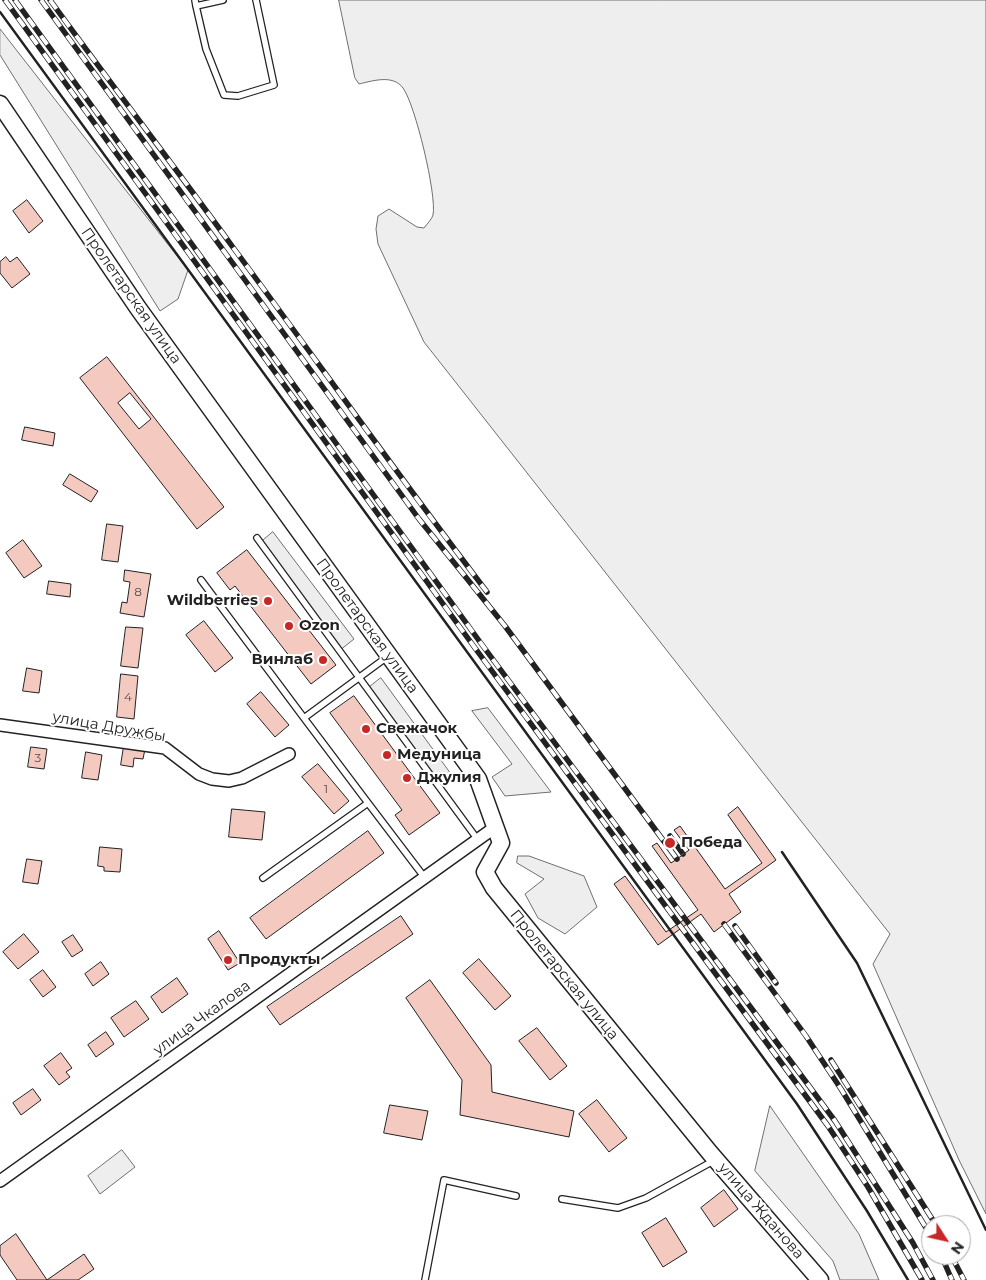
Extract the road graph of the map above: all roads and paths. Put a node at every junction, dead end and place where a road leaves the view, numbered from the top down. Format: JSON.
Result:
{"nodes":[{"id":1,"x":223,"y":0,"type":"edge"},
{"id":2,"x":256,"y":0,"type":"edge"},
{"id":3,"x":196,"y":3,"type":"edge"},
{"id":4,"x":0,"y":104,"type":"edge"},
{"id":5,"x":257,"y":538,"type":"dead end"},
{"id":6,"x":201,"y":580,"type":"dead end"},
{"id":7,"x":389,"y":656,"type":"junction"},
{"id":8,"x":359,"y":678,"type":"junction"},
{"id":9,"x":304,"y":718,"type":"junction"},
{"id":10,"x":0,"y":724,"type":"edge"},
{"id":11,"x":289,"y":754,"type":"dead end"},
{"id":12,"x":368,"y":803,"type":"junction"},
{"id":13,"x":494,"y":828,"type":"junction"},
{"id":14,"x":478,"y":840,"type":"junction"},
{"id":15,"x":263,"y":878,"type":"dead end"},
{"id":16,"x":425,"y":878,"type":"junction"},
{"id":17,"x":702,"y":1143,"type":"joint"},
{"id":18,"x":716,"y":1160,"type":"junction"},
{"id":19,"x":0,"y":1181,"type":"edge"},
{"id":20,"x":516,"y":1196,"type":"dead end"},
{"id":21,"x":562,"y":1199,"type":"dead end"},
{"id":22,"x":425,"y":1280,"type":"edge"},
{"id":23,"x":820,"y":1280,"type":"edge"}],
"edges":[{"from":1,"to":3,"type":"lane"},
{"from":2,"to":3,"type":"lane"},
{"from":4,"to":7,"type":"main road","name":"Пролетарская улица"},
{"from":5,"to":8,"type":"lane"},
{"from":6,"to":9,"type":"lane"},
{"from":7,"to":8,"type":"lane"},
{"from":7,"to":13,"type":"main road","name":"Пролетарская улица"},
{"from":8,"to":9,"type":"lane"},
{"from":8,"to":14,"type":"lane"},
{"from":9,"to":12,"type":"lane"},
{"from":10,"to":11,"type":"street","name":"улица Дружбы"},
{"from":12,"to":15,"type":"lane"},
{"from":12,"to":16,"type":"lane"},
{"from":13,"to":14,"type":"street","name":"улица Чкалова"},
{"from":13,"to":17,"type":"main road","name":"Пролетарская улица"},
{"from":14,"to":16,"type":"street","name":"улица Чкалова"},
{"from":16,"to":19,"type":"street","name":"улица Чкалова"},
{"from":17,"to":18,"type":"main road","name":"улица Жданова"},
{"from":18,"to":21,"type":"lane"},
{"from":18,"to":23,"type":"main road","name":"улица Жданова"},
{"from":20,"to":22,"type":"lane"}]}
